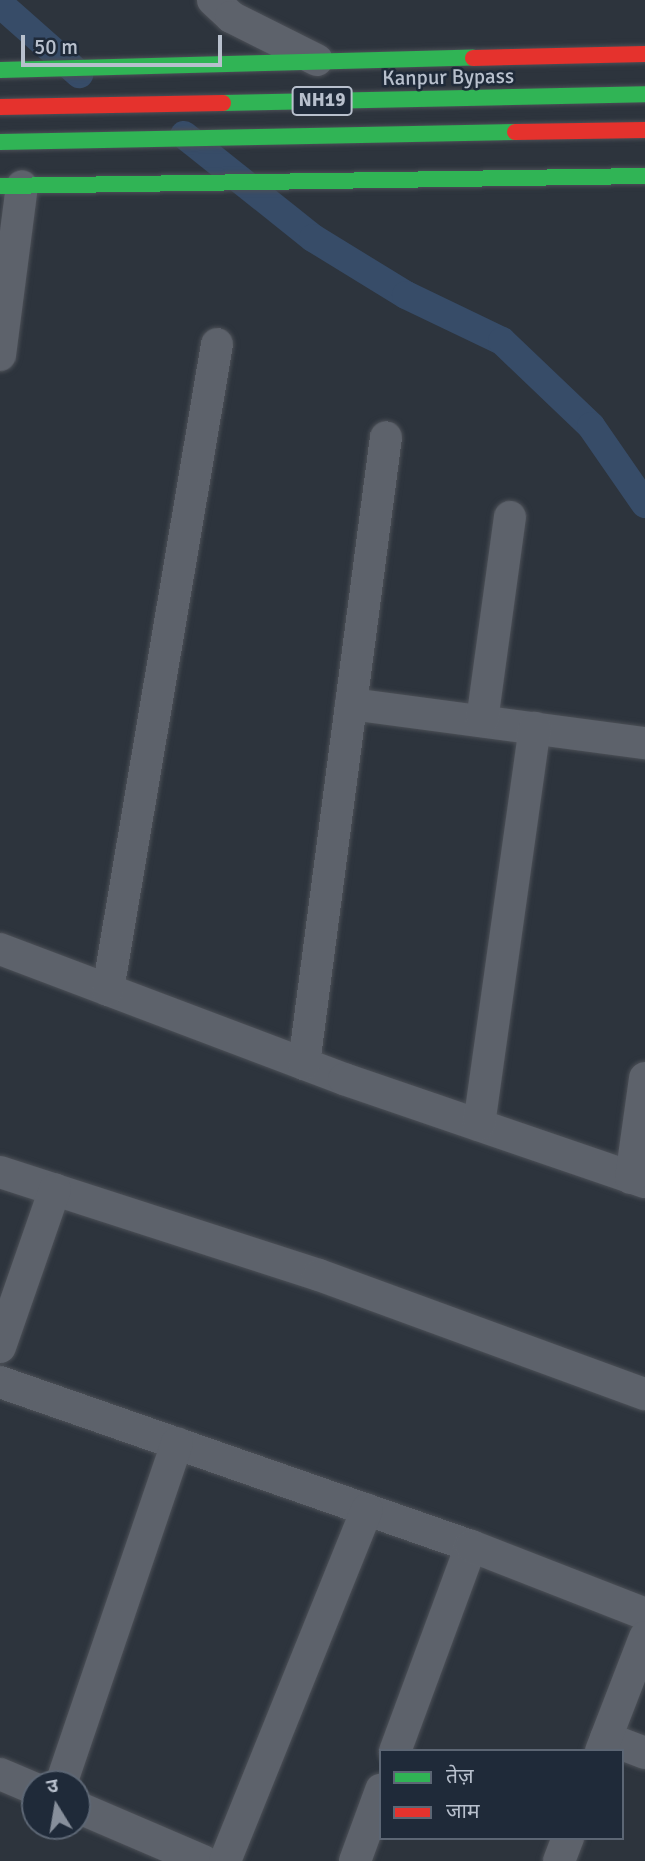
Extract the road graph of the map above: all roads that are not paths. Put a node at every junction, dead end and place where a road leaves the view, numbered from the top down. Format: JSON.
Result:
{"nodes":[{"id":1,"x":213,"y":0,"type":"edge"},
{"id":2,"x":645,"y":54,"type":"edge"},
{"id":3,"x":317,"y":60,"type":"junction"},
{"id":4,"x":0,"y":70,"type":"edge"},
{"id":5,"x":645,"y":94,"type":"edge"},
{"id":6,"x":0,"y":107,"type":"edge"},
{"id":7,"x":645,"y":130,"type":"edge"},
{"id":8,"x":0,"y":142,"type":"edge"},
{"id":9,"x":645,"y":176,"type":"edge"},
{"id":10,"x":11,"y":186,"type":"edge"},
{"id":11,"x":217,"y":344,"type":"dead end"},
{"id":12,"x":0,"y":355,"type":"edge"},
{"id":13,"x":386,"y":437,"type":"dead end"},
{"id":14,"x":510,"y":517,"type":"dead end"},
{"id":15,"x":351,"y":704,"type":"junction"},
{"id":16,"x":482,"y":721,"type":"junction"},
{"id":17,"x":535,"y":728,"type":"junction"},
{"id":18,"x":645,"y":743,"type":"edge"},
{"id":19,"x":0,"y":949,"type":"edge"},
{"id":20,"x":108,"y":989,"type":"junction"},
{"id":21,"x":304,"y":1064,"type":"junction"},
{"id":22,"x":645,"y":1078,"type":"edge"},
{"id":23,"x":479,"y":1125,"type":"junction"},
{"id":24,"x":0,"y":1172,"type":"edge"},
{"id":25,"x":638,"y":1180,"type":"edge"},
{"id":26,"x":55,"y":1189,"type":"junction"},
{"id":27,"x":0,"y":1347,"type":"edge"},
{"id":28,"x":0,"y":1382,"type":"edge"},
{"id":29,"x":645,"y":1394,"type":"edge"},
{"id":30,"x":177,"y":1443,"type":"junction"},
{"id":31,"x":367,"y":1510,"type":"junction"},
{"id":32,"x":471,"y":1546,"type":"junction"},
{"id":33,"x":645,"y":1614,"type":"edge"},
{"id":34,"x":645,"y":1637,"type":"edge"},
{"id":35,"x":604,"y":1744,"type":"edge"},
{"id":36,"x":397,"y":1749,"type":"edge"},
{"id":37,"x":645,"y":1753,"type":"edge"},
{"id":38,"x":66,"y":1770,"type":"edge"},
{"id":39,"x":0,"y":1774,"type":"edge"},
{"id":40,"x":21,"y":1783,"type":"edge"},
{"id":41,"x":379,"y":1795,"type":"edge"},
{"id":42,"x":91,"y":1813,"type":"edge"},
{"id":43,"x":567,"y":1840,"type":"edge"},
{"id":44,"x":203,"y":1861,"type":"edge"},
{"id":45,"x":225,"y":1861,"type":"edge"},
{"id":46,"x":355,"y":1861,"type":"edge"},
{"id":47,"x":559,"y":1861,"type":"edge"}],
"edges":[{"from":1,"to":3,"type":"street"},
{"from":2,"to":3,"type":"main road"},
{"from":3,"to":4,"type":"main road"},
{"from":5,"to":6,"type":"main road","name":"Kanpur Bypass","number":"NH19"},
{"from":7,"to":8,"type":"main road","number":"NH19"},
{"from":9,"to":10,"type":"main road"},
{"from":10,"to":12,"type":"street"},
{"from":11,"to":20,"type":"street"},
{"from":13,"to":15,"type":"street"},
{"from":14,"to":16,"type":"street"},
{"from":15,"to":16,"type":"street"},
{"from":15,"to":21,"type":"street"},
{"from":16,"to":17,"type":"street"},
{"from":17,"to":18,"type":"street"},
{"from":17,"to":23,"type":"street"},
{"from":19,"to":20,"type":"street"},
{"from":20,"to":21,"type":"street"},
{"from":21,"to":23,"type":"street"},
{"from":22,"to":25,"type":"street"},
{"from":23,"to":25,"type":"street"},
{"from":24,"to":26,"type":"street"},
{"from":26,"to":27,"type":"street"},
{"from":26,"to":29,"type":"street"},
{"from":28,"to":30,"type":"street"},
{"from":30,"to":31,"type":"street"},
{"from":30,"to":38,"type":"street"},
{"from":31,"to":32,"type":"street"},
{"from":31,"to":45,"type":"street"},
{"from":32,"to":33,"type":"street"},
{"from":32,"to":36,"type":"street"},
{"from":34,"to":35,"type":"street"},
{"from":35,"to":37,"type":"street"},
{"from":39,"to":40,"type":"street"},
{"from":41,"to":46,"type":"street"},
{"from":42,"to":44,"type":"street"},
{"from":43,"to":47,"type":"street"}]}
